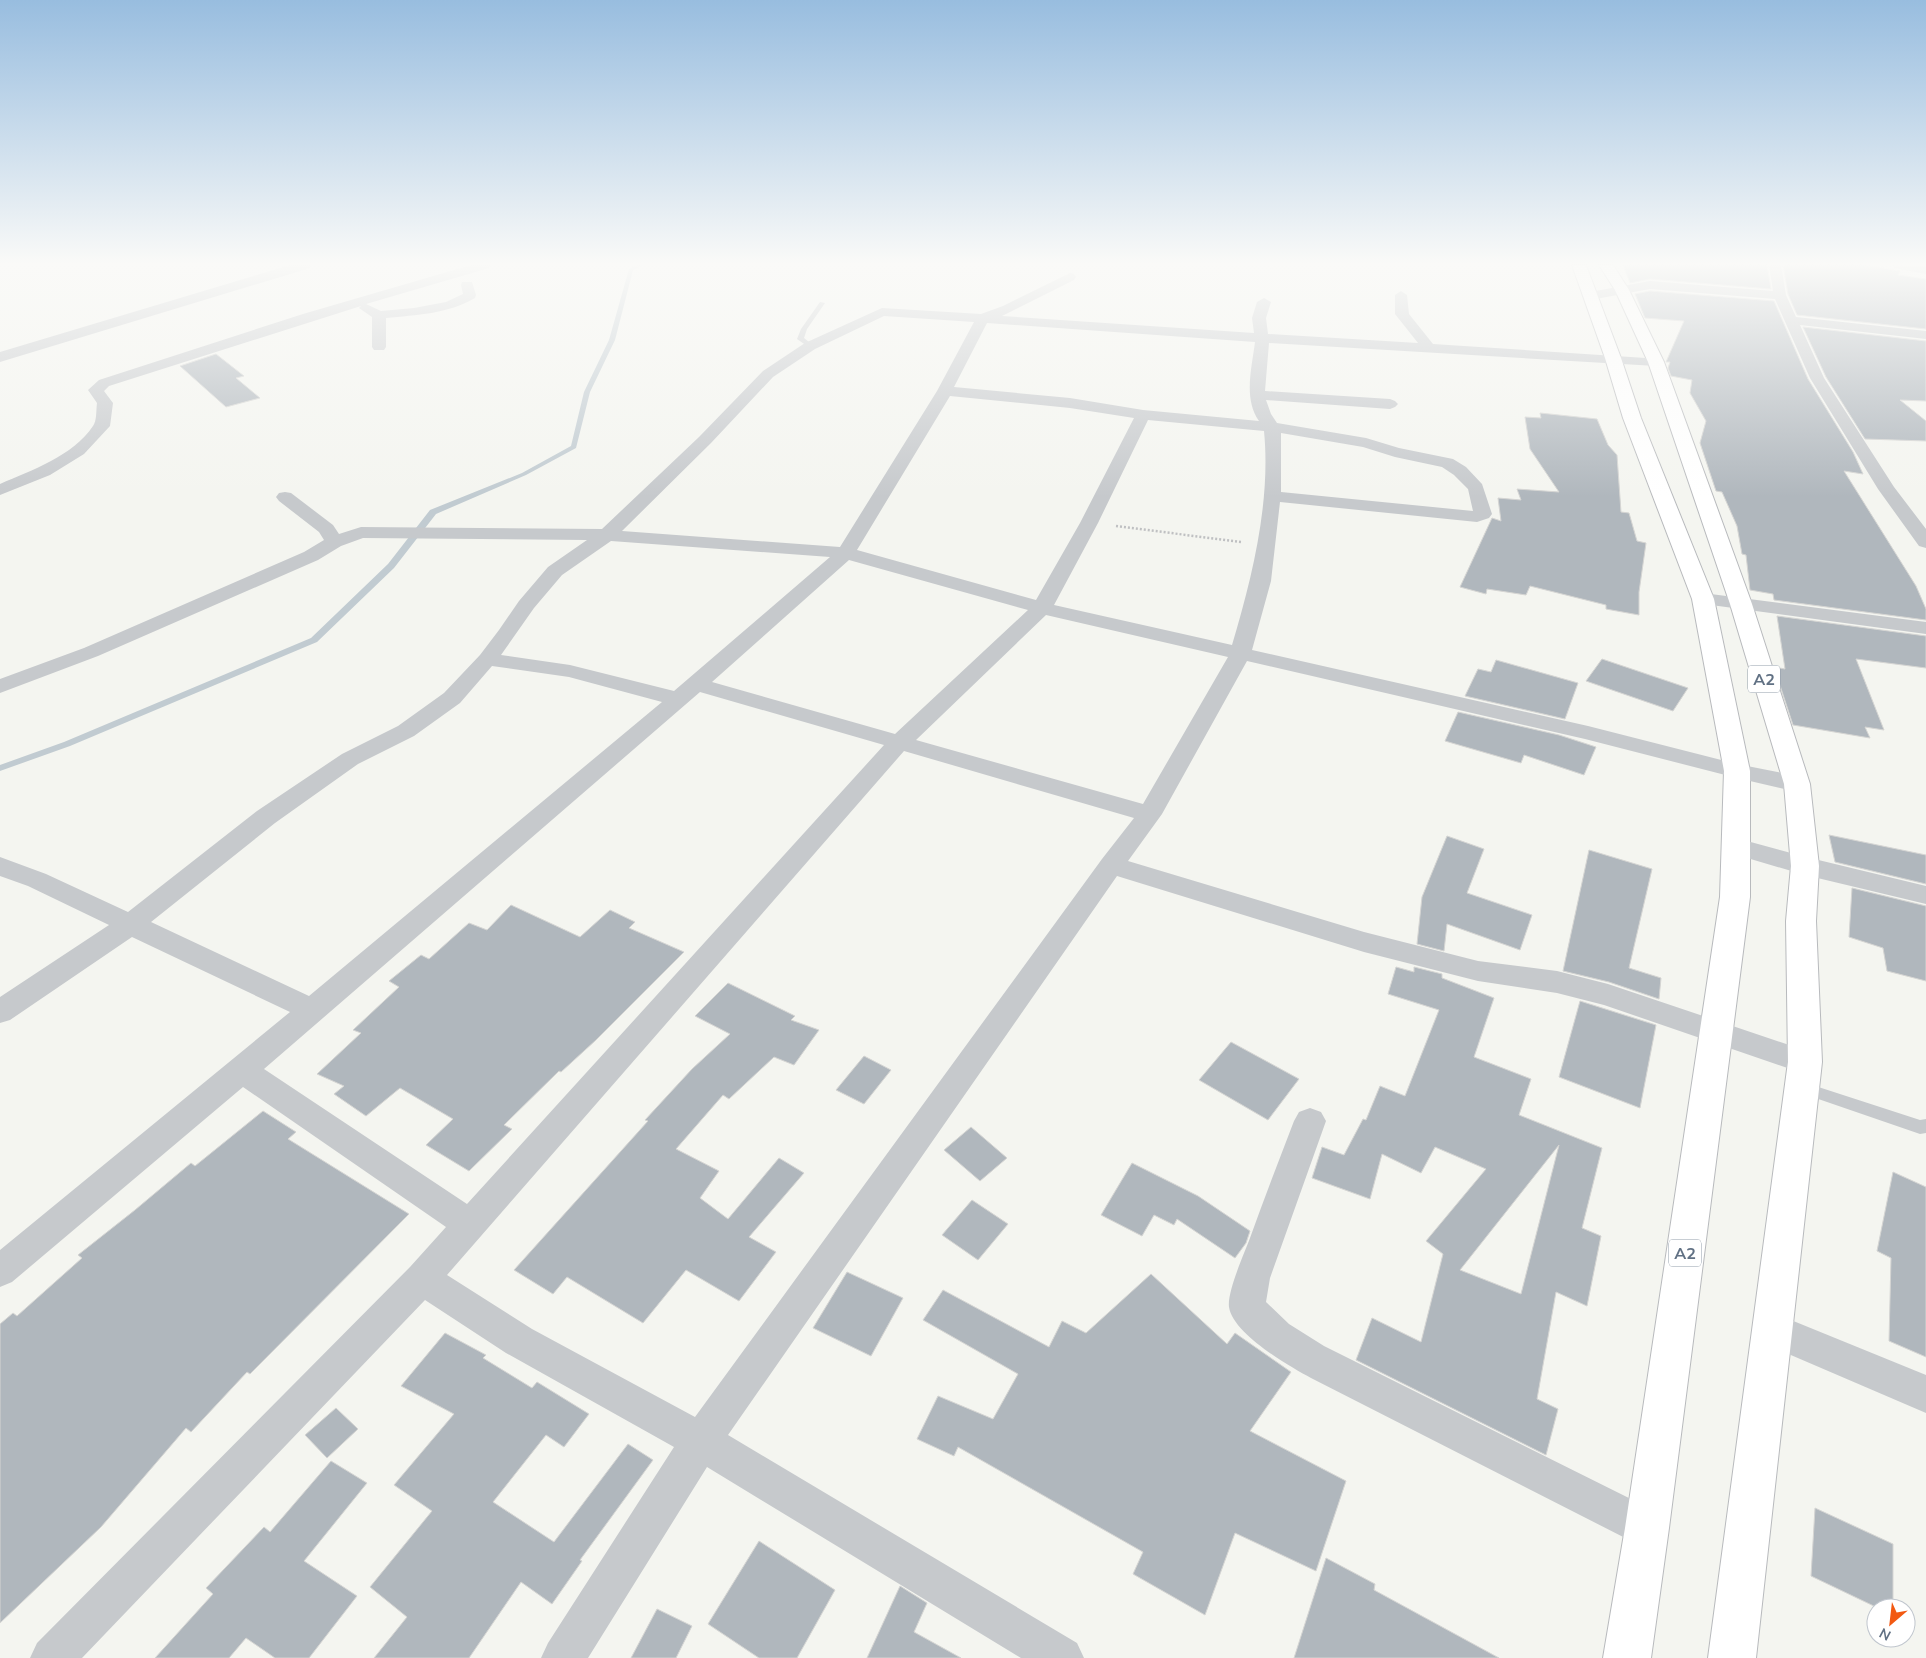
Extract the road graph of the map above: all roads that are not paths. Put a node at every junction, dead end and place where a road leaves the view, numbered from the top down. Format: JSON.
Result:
{"nodes":[{"id":1,"x":48,"y":342,"type":"edge"},
{"id":2,"x":232,"y":342,"type":"edge"},
{"id":3,"x":379,"y":342,"type":"edge"},
{"id":4,"x":805,"y":342,"type":"edge"},
{"id":5,"x":818,"y":342,"type":"edge"},
{"id":6,"x":970,"y":342,"type":"edge"},
{"id":7,"x":1262,"y":342,"type":"edge"},
{"id":8,"x":1335,"y":342,"type":"edge"},
{"id":9,"x":1425,"y":342,"type":"edge"},
{"id":10,"x":1607,"y":342,"type":"edge"},
{"id":11,"x":1647,"y":342,"type":"edge"},
{"id":12,"x":1801,"y":342,"type":"edge"},
{"id":13,"x":810,"y":346,"type":"junction"},
{"id":14,"x":379,"y":347,"type":"dead end"},
{"id":15,"x":1429,"y":348,"type":"junction"},
{"id":16,"x":0,"y":357,"type":"edge"},
{"id":17,"x":1613,"y":358,"type":"junction"},
{"id":18,"x":1656,"y":362,"type":"junction"},
{"id":19,"x":945,"y":391,"type":"junction"},
{"id":20,"x":1257,"y":395,"type":"junction"},
{"id":21,"x":1390,"y":404,"type":"dead end"},
{"id":22,"x":1143,"y":414,"type":"junction"},
{"id":23,"x":1272,"y":427,"type":"junction"},
{"id":24,"x":0,"y":490,"type":"edge"},
{"id":25,"x":1682,"y":494,"type":"junction"},
{"id":26,"x":1272,"y":496,"type":"junction"},
{"id":27,"x":285,"y":497,"type":"dead end"},
{"id":28,"x":607,"y":535,"type":"junction"},
{"id":29,"x":334,"y":542,"type":"junction"},
{"id":30,"x":1926,"y":542,"type":"edge"},
{"id":31,"x":846,"y":552,"type":"junction"},
{"id":32,"x":1703,"y":599,"type":"junction"},
{"id":33,"x":1741,"y":604,"type":"junction"},
{"id":34,"x":1042,"y":608,"type":"junction"},
{"id":35,"x":1926,"y":628,"type":"edge"},
{"id":36,"x":1240,"y":654,"type":"junction"},
{"id":37,"x":488,"y":659,"type":"junction"},
{"id":38,"x":0,"y":686,"type":"edge"},
{"id":39,"x":687,"y":691,"type":"junction"},
{"id":40,"x":900,"y":742,"type":"junction"},
{"id":41,"x":1737,"y":771,"type":"junction"},
{"id":42,"x":1797,"y":784,"type":"junction"},
{"id":43,"x":1150,"y":814,"type":"junction"},
{"id":44,"x":1736,"y":846,"type":"junction"},
{"id":45,"x":1111,"y":865,"type":"junction"},
{"id":46,"x":0,"y":866,"type":"edge"},
{"id":47,"x":1805,"y":866,"type":"junction"},
{"id":48,"x":1926,"y":895,"type":"edge"},
{"id":49,"x":131,"y":924,"type":"junction"},
{"id":50,"x":312,"y":1010,"type":"junction"},
{"id":51,"x":0,"y":1012,"type":"edge"},
{"id":52,"x":1716,"y":1032,"type":"junction"},
{"id":53,"x":242,"y":1070,"type":"junction"},
{"id":54,"x":1804,"y":1075,"type":"junction"},
{"id":55,"x":1310,"y":1121,"type":"dead end"},
{"id":56,"x":1926,"y":1126,"type":"edge"},
{"id":57,"x":471,"y":1225,"type":"junction"},
{"id":58,"x":0,"y":1271,"type":"edge"},
{"id":59,"x":422,"y":1278,"type":"junction"},
{"id":60,"x":1771,"y":1329,"type":"junction"},
{"id":61,"x":1926,"y":1394,"type":"edge"},
{"id":62,"x":701,"y":1441,"type":"junction"},
{"id":63,"x":1648,"y":1528,"type":"junction"},
{"id":64,"x":52,"y":1658,"type":"edge"},
{"id":65,"x":563,"y":1658,"type":"edge"},
{"id":66,"x":1062,"y":1658,"type":"edge"},
{"id":67,"x":1627,"y":1658,"type":"edge"},
{"id":68,"x":1732,"y":1658,"type":"edge"}],
"edges":[{"from":1,"to":16,"type":"street"},
{"from":2,"to":24,"type":"street"},
{"from":3,"to":14,"type":"street"},
{"from":4,"to":13,"type":"lane"},
{"from":5,"to":13,"type":"street"},
{"from":6,"to":19,"type":"street"},
{"from":7,"to":20,"type":"street"},
{"from":8,"to":15,"type":"street"},
{"from":9,"to":15,"type":"street"},
{"from":10,"to":17,"type":"highway","number":"A2"},
{"from":11,"to":18,"type":"highway","number":"A2"},
{"from":12,"to":30,"type":"street"},
{"from":13,"to":28,"type":"street"},
{"from":15,"to":17,"type":"street"},
{"from":17,"to":18,"type":"street"},
{"from":17,"to":25,"type":"highway","number":"A2"},
{"from":18,"to":25,"type":"highway","number":"A2"},
{"from":19,"to":22,"type":"street"},
{"from":19,"to":31,"type":"street"},
{"from":20,"to":21,"type":"street"},
{"from":20,"to":23,"type":"street"},
{"from":22,"to":23,"type":"street"},
{"from":22,"to":34,"type":"street"},
{"from":23,"to":26,"type":"street"},
{"from":23,"to":26,"type":"street"},
{"from":25,"to":32,"type":"highway","number":"A2"},
{"from":25,"to":33,"type":"highway","number":"A2"},
{"from":26,"to":36,"type":"street"},
{"from":27,"to":29,"type":"street"},
{"from":28,"to":29,"type":"street"},
{"from":28,"to":31,"type":"street"},
{"from":28,"to":37,"type":"street"},
{"from":29,"to":38,"type":"street"},
{"from":31,"to":34,"type":"street"},
{"from":31,"to":39,"type":"street"},
{"from":32,"to":33,"type":"street"},
{"from":32,"to":41,"type":"highway","number":"A2"},
{"from":33,"to":35,"type":"street"},
{"from":33,"to":42,"type":"highway","number":"A2"},
{"from":34,"to":36,"type":"street"},
{"from":34,"to":40,"type":"street"},
{"from":36,"to":41,"type":"street"},
{"from":36,"to":43,"type":"street"},
{"from":37,"to":39,"type":"street"},
{"from":37,"to":49,"type":"street"},
{"from":39,"to":40,"type":"street"},
{"from":39,"to":50,"type":"street"},
{"from":40,"to":43,"type":"street"},
{"from":40,"to":57,"type":"street"},
{"from":41,"to":42,"type":"street"},
{"from":41,"to":44,"type":"highway","number":"A2"},
{"from":42,"to":47,"type":"highway","number":"A2"},
{"from":43,"to":45,"type":"street"},
{"from":44,"to":47,"type":"street"},
{"from":44,"to":52,"type":"highway","number":"A2"},
{"from":45,"to":52,"type":"street"},
{"from":45,"to":62,"type":"street"},
{"from":46,"to":49,"type":"street"},
{"from":47,"to":48,"type":"street"},
{"from":47,"to":54,"type":"highway","number":"A2"},
{"from":49,"to":50,"type":"street"},
{"from":49,"to":51,"type":"street"},
{"from":50,"to":53,"type":"street"},
{"from":52,"to":54,"type":"street"},
{"from":52,"to":63,"type":"highway","number":"A2"},
{"from":53,"to":57,"type":"street"},
{"from":53,"to":58,"type":"street"},
{"from":54,"to":56,"type":"lane"},
{"from":54,"to":60,"type":"highway","number":"A2"},
{"from":55,"to":63,"type":"street"},
{"from":57,"to":59,"type":"street"},
{"from":59,"to":62,"type":"street"},
{"from":59,"to":64,"type":"street"},
{"from":60,"to":61,"type":"street"},
{"from":60,"to":68,"type":"highway","number":"A2"},
{"from":62,"to":65,"type":"street"},
{"from":62,"to":66,"type":"street"},
{"from":63,"to":67,"type":"highway","number":"A2"}]}
